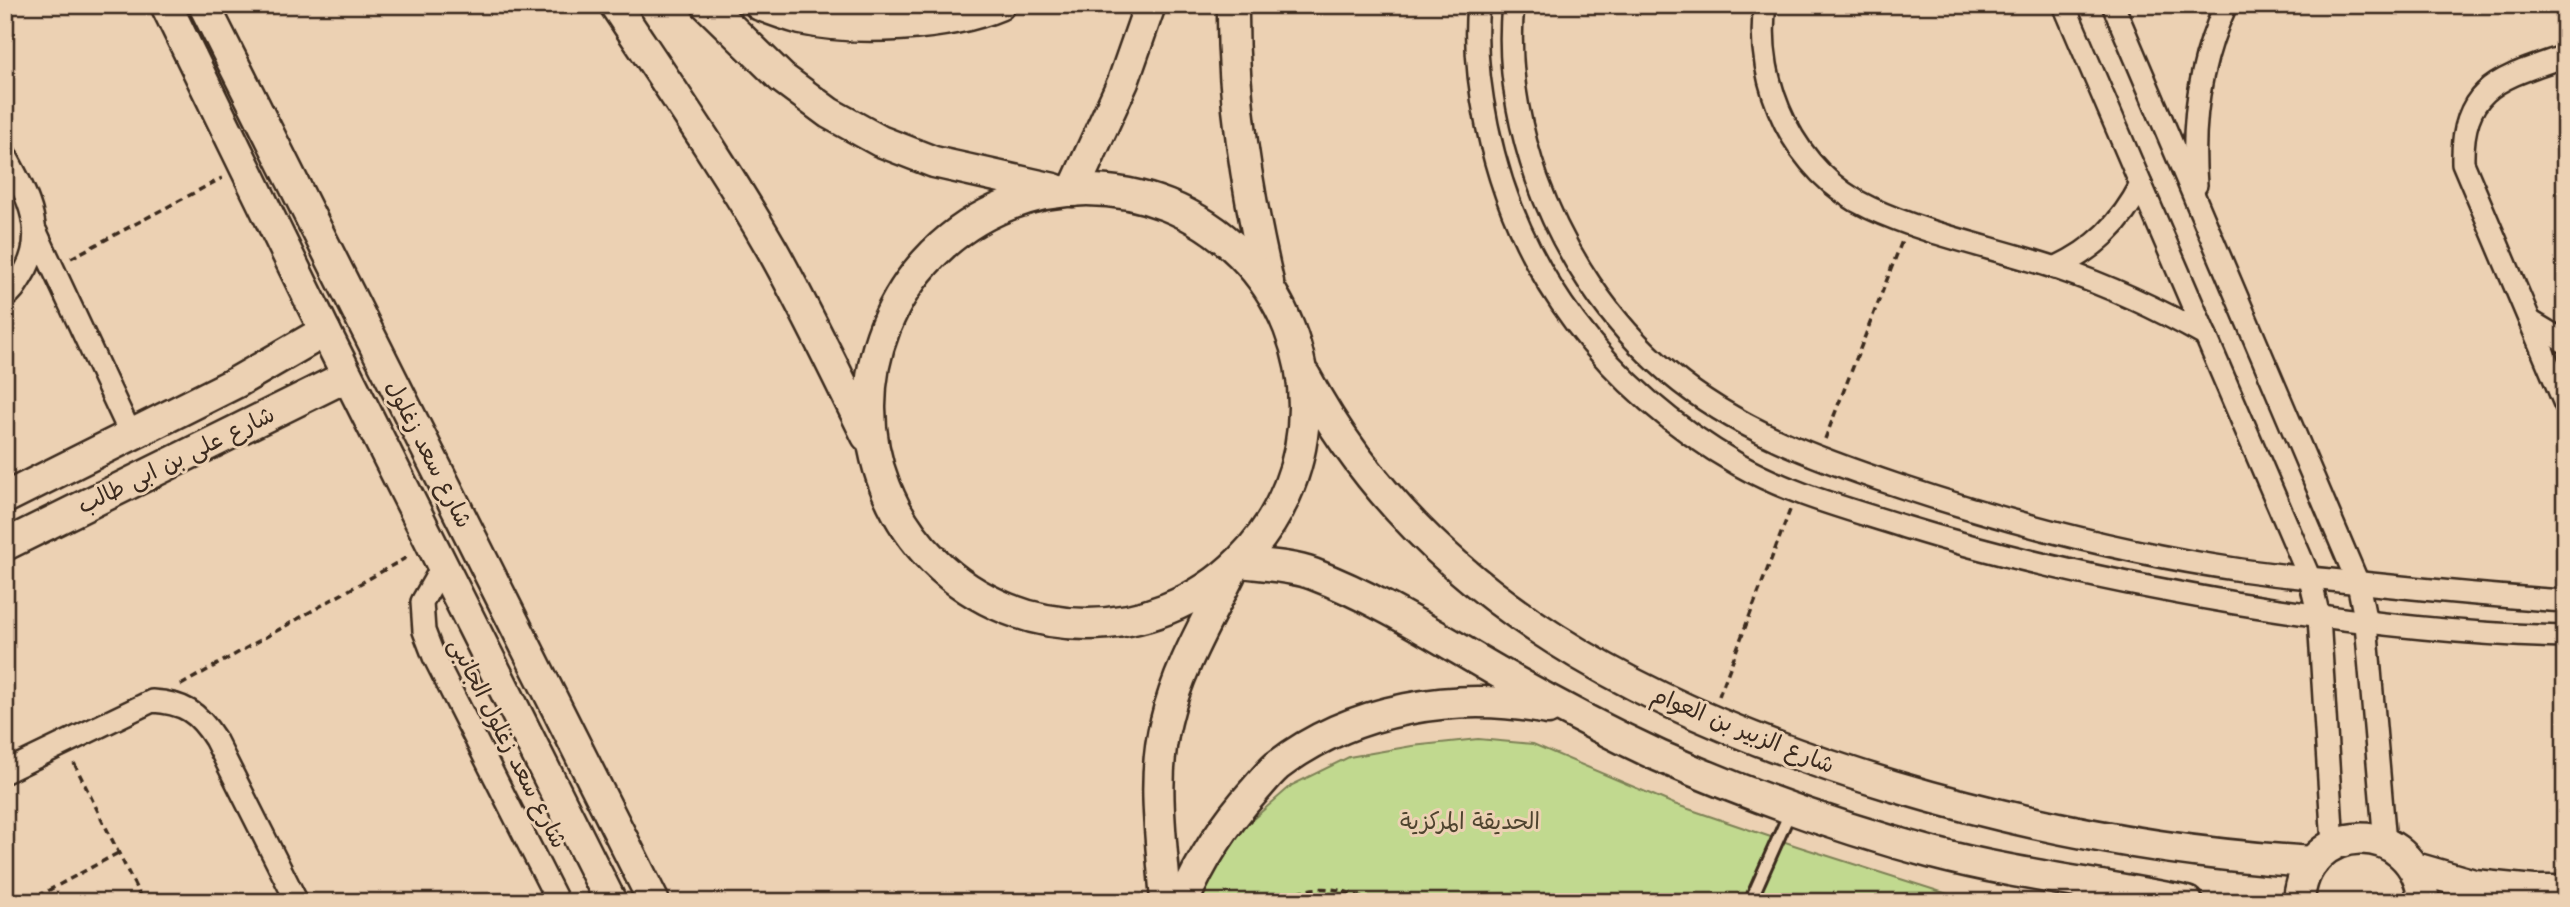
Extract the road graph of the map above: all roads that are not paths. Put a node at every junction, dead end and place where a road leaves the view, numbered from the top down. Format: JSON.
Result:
{"nodes":[{"id":1,"x":166,"y":5,"type":"edge"},
{"id":2,"x":204,"y":5,"type":"edge"},
{"id":3,"x":615,"y":5,"type":"edge"},
{"id":4,"x":707,"y":5,"type":"edge"},
{"id":5,"x":760,"y":5,"type":"edge"},
{"id":6,"x":999,"y":5,"type":"edge"},
{"id":7,"x":1150,"y":5,"type":"edge"},
{"id":8,"x":1233,"y":5,"type":"edge"},
{"id":9,"x":1478,"y":5,"type":"edge"},
{"id":10,"x":1513,"y":5,"type":"edge"},
{"id":11,"x":1765,"y":5,"type":"edge"},
{"id":12,"x":2064,"y":5,"type":"edge"},
{"id":13,"x":2113,"y":5,"type":"edge"},
{"id":14,"x":2226,"y":5,"type":"edge"},
{"id":15,"x":2565,"y":56,"type":"edge"},
{"id":16,"x":5,"y":154,"type":"edge"},
{"id":17,"x":2141,"y":185,"type":"junction"},
{"id":18,"x":1067,"y":191,"type":"junction"},
{"id":19,"x":2197,"y":201,"type":"junction"},
{"id":20,"x":36,"y":232,"type":"junction"},
{"id":21,"x":2055,"y":268,"type":"junction"},
{"id":22,"x":1269,"y":289,"type":"junction"},
{"id":23,"x":5,"y":298,"type":"edge"},
{"id":24,"x":2530,"y":321,"type":"junction"},
{"id":25,"x":325,"y":331,"type":"junction"},
{"id":26,"x":2206,"y":336,"type":"junction"},
{"id":27,"x":2565,"y":342,"type":"edge"},
{"id":28,"x":1300,"y":366,"type":"junction"},
{"id":29,"x":1668,"y":373,"type":"junction"},
{"id":30,"x":347,"y":376,"type":"junction"},
{"id":31,"x":237,"y":382,"type":"junction"},
{"id":32,"x":1646,"y":400,"type":"junction"},
{"id":33,"x":2565,"y":404,"type":"edge"},
{"id":34,"x":256,"y":421,"type":"junction"},
{"id":35,"x":131,"y":435,"type":"junction"},
{"id":36,"x":873,"y":447,"type":"junction"},
{"id":37,"x":5,"y":498,"type":"edge"},
{"id":38,"x":5,"y":545,"type":"edge"},
{"id":39,"x":436,"y":555,"type":"junction"},
{"id":40,"x":1237,"y":565,"type":"junction"},
{"id":41,"x":2310,"y":579,"type":"junction"},
{"id":42,"x":2358,"y":583,"type":"junction"},
{"id":43,"x":2565,"y":601,"type":"edge"},
{"id":44,"x":2319,"y":617,"type":"junction"},
{"id":45,"x":2366,"y":623,"type":"junction"},
{"id":46,"x":2565,"y":637,"type":"edge"},
{"id":47,"x":1571,"y":713,"type":"junction"},
{"id":48,"x":5,"y":772,"type":"edge"},
{"id":49,"x":1791,"y":809,"type":"junction"},
{"id":50,"x":2385,"y":843,"type":"junction"},
{"id":51,"x":2323,"y":854,"type":"junction"},
{"id":52,"x":2415,"y":869,"type":"junction"},
{"id":53,"x":638,"y":871,"type":"junction"},
{"id":54,"x":2565,"y":891,"type":"edge"},
{"id":55,"x":608,"y":895,"type":"edge"},
{"id":56,"x":297,"y":902,"type":"edge"},
{"id":57,"x":558,"y":902,"type":"edge"},
{"id":58,"x":654,"y":902,"type":"edge"},
{"id":59,"x":1166,"y":902,"type":"edge"},
{"id":60,"x":1183,"y":902,"type":"edge"},
{"id":61,"x":1750,"y":902,"type":"edge"},
{"id":62,"x":2187,"y":902,"type":"edge"},
{"id":63,"x":2299,"y":902,"type":"edge"},
{"id":64,"x":2424,"y":902,"type":"edge"}],
"edges":[{"from":1,"to":25,"type":"street","name":"شارع سعد زغلول"},
{"from":2,"to":53,"type":"street","name":"شارع سعد زغلول"},
{"from":3,"to":36,"type":"street"},
{"from":4,"to":18,"type":"street"},
{"from":5,"to":6,"type":"street"},
{"from":7,"to":18,"type":"street"},
{"from":8,"to":22,"type":"street"},
{"from":9,"to":32,"type":"street"},
{"from":10,"to":29,"type":"street"},
{"from":11,"to":21,"type":"street"},
{"from":12,"to":17,"type":"street"},
{"from":13,"to":19,"type":"street"},
{"from":14,"to":19,"type":"street"},
{"from":15,"to":24,"type":"street"},
{"from":16,"to":20,"type":"street"},
{"from":17,"to":21,"type":"street"},
{"from":17,"to":26,"type":"street"},
{"from":18,"to":22,"type":"street"},
{"from":18,"to":36,"type":"street"},
{"from":19,"to":42,"type":"street"},
{"from":20,"to":23,"type":"street"},
{"from":20,"to":35,"type":"street"},
{"from":21,"to":26,"type":"street"},
{"from":22,"to":28,"type":"street"},
{"from":24,"to":27,"type":"street"},
{"from":24,"to":33,"type":"street"},
{"from":25,"to":30,"type":"street","name":"شارع سعد زغلول"},
{"from":25,"to":31,"type":"street","name":"شارع على بن ابى طالب"},
{"from":26,"to":41,"type":"street"},
{"from":28,"to":40,"type":"street"},
{"from":28,"to":51,"type":"street","name":"شارع الزبير بن العوام"},
{"from":29,"to":32,"type":"street"},
{"from":29,"to":41,"type":"street"},
{"from":30,"to":34,"type":"street","name":"شارع على بن ابى طالب"},
{"from":30,"to":39,"type":"street","name":"شارع سعد زغلول"},
{"from":31,"to":34,"type":"street"},
{"from":31,"to":35,"type":"street","name":"شارع على بن ابى طالب"},
{"from":32,"to":44,"type":"street"},
{"from":34,"to":38,"type":"street","name":"شارع على بن ابى طالب"},
{"from":35,"to":37,"type":"street","name":"شارع على بن ابى طالب"},
{"from":36,"to":40,"type":"street"},
{"from":39,"to":55,"type":"street","name":"شارع سعد زغلول"},
{"from":39,"to":57,"type":"street","name":"شارع سعد زغلول الجانبى"},
{"from":40,"to":47,"type":"street"},
{"from":40,"to":59,"type":"street"},
{"from":41,"to":42,"type":"street"},
{"from":41,"to":44,"type":"street"},
{"from":42,"to":43,"type":"street"},
{"from":42,"to":45,"type":"street"},
{"from":44,"to":45,"type":"street"},
{"from":44,"to":51,"type":"street"},
{"from":45,"to":46,"type":"street"},
{"from":45,"to":50,"type":"street"},
{"from":47,"to":49,"type":"street"},
{"from":47,"to":60,"type":"street"},
{"from":48,"to":56,"type":"street"},
{"from":49,"to":61,"type":"lane"},
{"from":49,"to":62,"type":"street"},
{"from":50,"to":51,"type":"street","name":"شارع الزبير بن العوام"},
{"from":50,"to":52,"type":"street"},
{"from":51,"to":63,"type":"street"},
{"from":52,"to":54,"type":"street"},
{"from":52,"to":64,"type":"street"},
{"from":53,"to":55,"type":"street"},
{"from":53,"to":58,"type":"street","name":"شارع سعد زغلول"}]}
